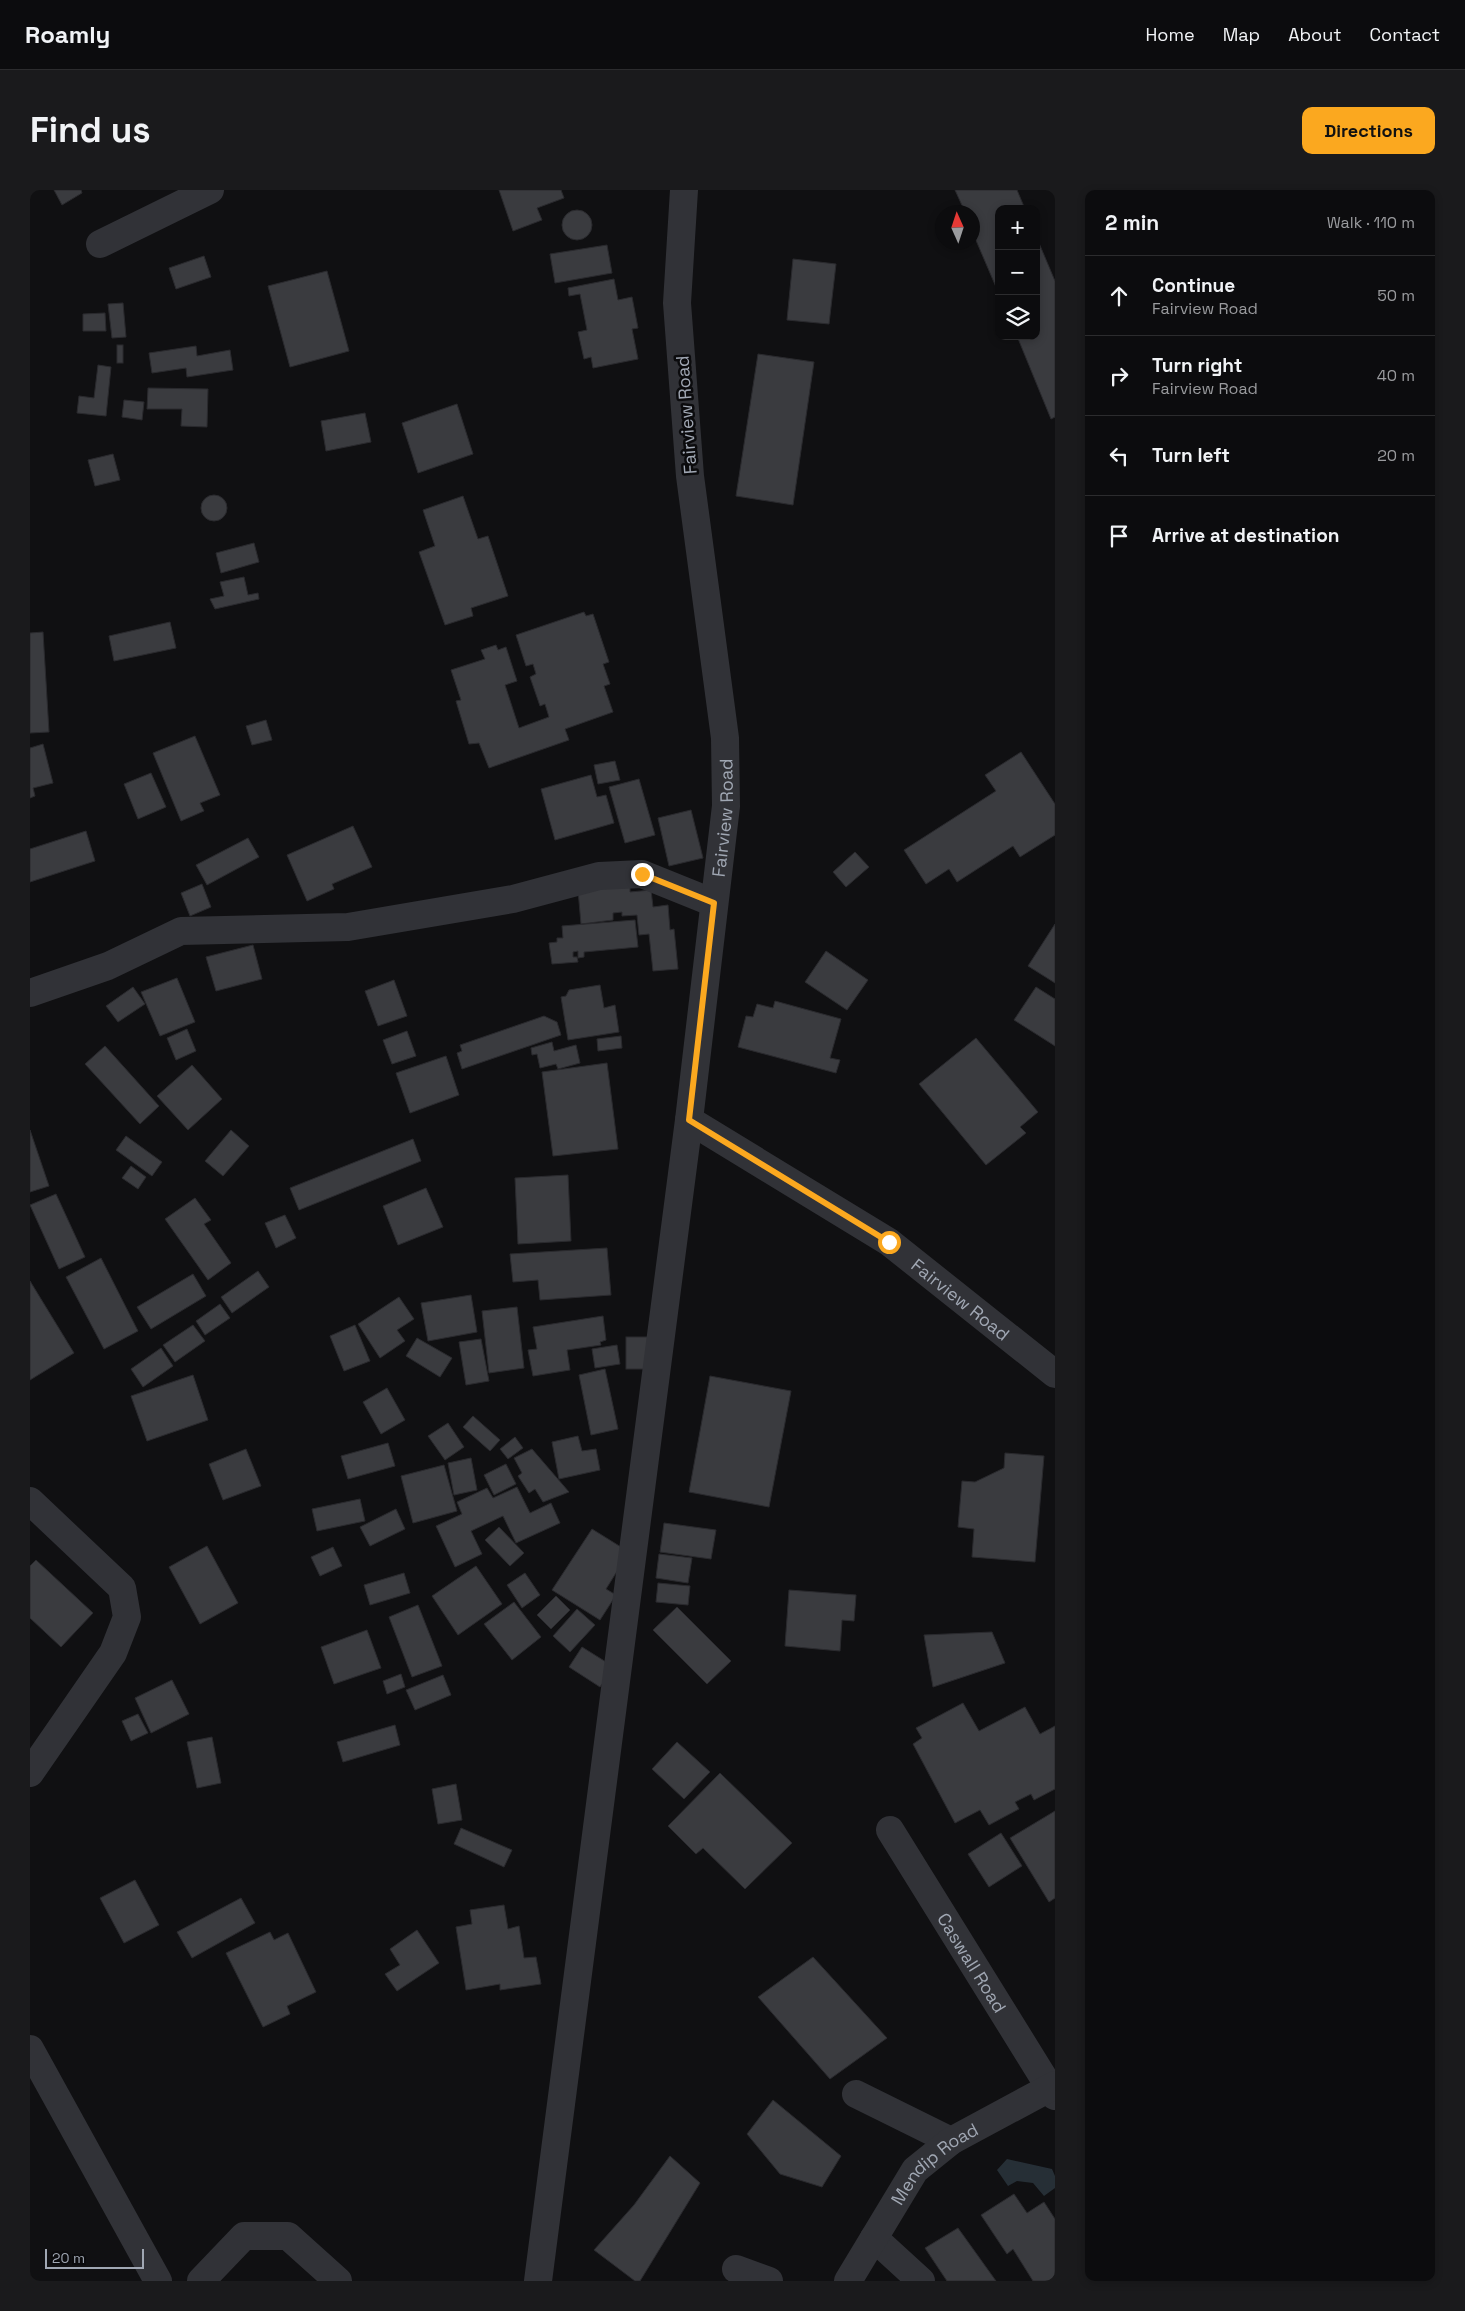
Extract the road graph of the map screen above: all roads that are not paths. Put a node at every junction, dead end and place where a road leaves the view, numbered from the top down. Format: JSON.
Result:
{"nodes":[{"id":1,"x":210,"y":190,"type":"edge"},
{"id":2,"x":684,"y":190,"type":"edge"},
{"id":3,"x":100,"y":244,"type":"dead end"},
{"id":4,"x":714,"y":903,"type":"junction"},
{"id":5,"x":30,"y":993,"type":"edge"},
{"id":6,"x":689,"y":1120,"type":"junction"},
{"id":7,"x":1055,"y":1374,"type":"edge"},
{"id":8,"x":30,"y":1501,"type":"edge"},
{"id":9,"x":30,"y":1773,"type":"edge"},
{"id":10,"x":890,"y":1830,"type":"dead end"},
{"id":11,"x":30,"y":2049,"type":"edge"},
{"id":12,"x":1053,"y":2090,"type":"edge"},
{"id":13,"x":856,"y":2094,"type":"dead end"},
{"id":14,"x":951,"y":2140,"type":"junction"},
{"id":15,"x":874,"y":2238,"type":"junction"},
{"id":16,"x":736,"y":2269,"type":"dead end"},
{"id":17,"x":158,"y":2281,"type":"edge"},
{"id":18,"x":201,"y":2281,"type":"edge"},
{"id":19,"x":338,"y":2281,"type":"edge"},
{"id":20,"x":538,"y":2281,"type":"edge"},
{"id":21,"x":769,"y":2281,"type":"edge"},
{"id":22,"x":848,"y":2281,"type":"edge"},
{"id":23,"x":921,"y":2281,"type":"edge"}],
"edges":[{"from":1,"to":3,"type":"street"},
{"from":2,"to":4,"type":"street","name":"Fairview Road"},
{"from":4,"to":5,"type":"street"},
{"from":4,"to":6,"type":"street","name":"Fairview Road"},
{"from":6,"to":7,"type":"street","name":"Fairview Road"},
{"from":6,"to":20,"type":"street"},
{"from":8,"to":9,"type":"street"},
{"from":10,"to":12,"type":"street","name":"Caswall Road"},
{"from":11,"to":17,"type":"street"},
{"from":12,"to":14,"type":"street","name":"Mendip Road"},
{"from":13,"to":14,"type":"street"},
{"from":14,"to":15,"type":"street","name":"Mendip Road"},
{"from":15,"to":22,"type":"street","name":"Mendip Road"},
{"from":15,"to":23,"type":"street"},
{"from":16,"to":21,"type":"street"},
{"from":18,"to":19,"type":"street"}]}
